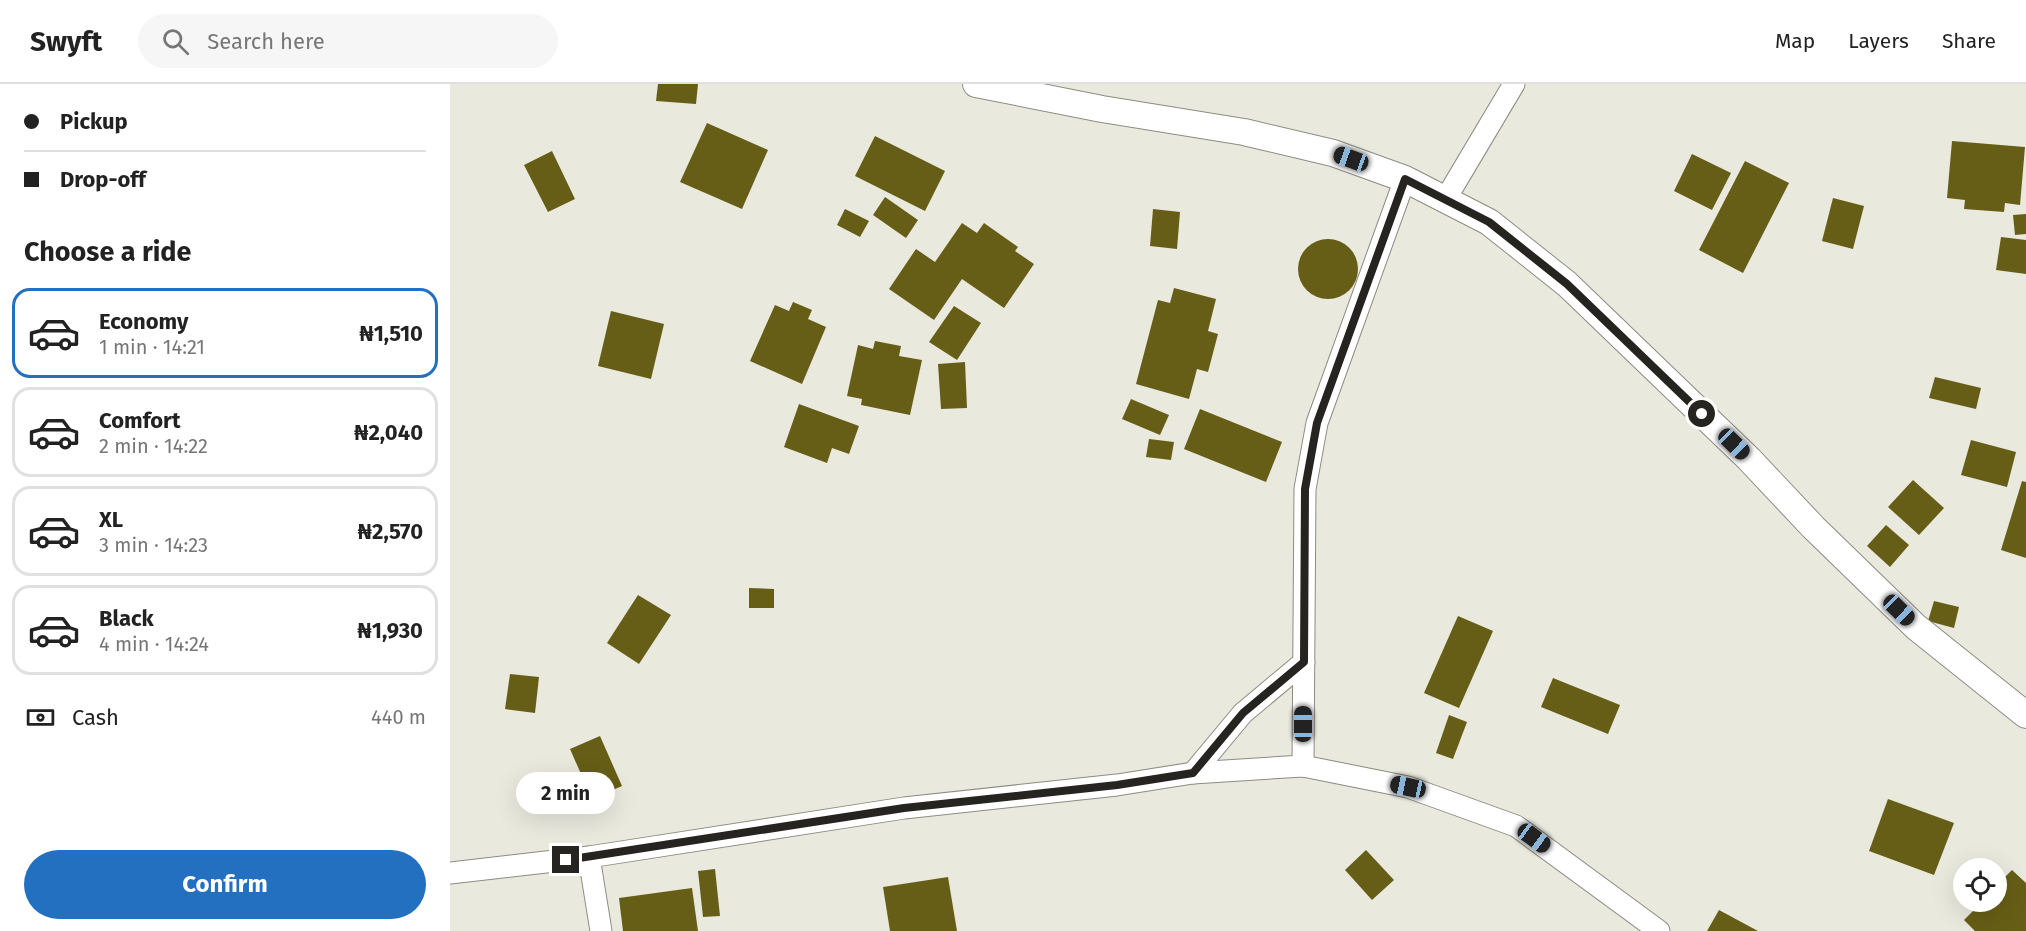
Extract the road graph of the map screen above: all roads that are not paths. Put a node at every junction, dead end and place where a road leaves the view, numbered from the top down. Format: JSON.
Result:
{"nodes":[{"id":1,"x":976,"y":84,"type":"edge"},
{"id":2,"x":1515,"y":84,"type":"edge"},
{"id":3,"x":1405,"y":179,"type":"junction"},
{"id":4,"x":1446,"y":200,"type":"junction"},
{"id":5,"x":1304,"y":662,"type":"junction"},
{"id":6,"x":2026,"y":715,"type":"edge"},
{"id":7,"x":1303,"y":766,"type":"junction"},
{"id":8,"x":1193,"y":773,"type":"junction"},
{"id":9,"x":590,"y":857,"type":"junction"},
{"id":10,"x":450,"y":873,"type":"edge"},
{"id":11,"x":601,"y":931,"type":"edge"},
{"id":12,"x":1659,"y":931,"type":"edge"}],
"edges":[{"from":1,"to":3,"type":"street"},
{"from":2,"to":4,"type":"street"},
{"from":3,"to":4,"type":"street"},
{"from":3,"to":5,"type":"street"},
{"from":4,"to":6,"type":"street"},
{"from":5,"to":7,"type":"street"},
{"from":5,"to":8,"type":"street"},
{"from":7,"to":8,"type":"street"},
{"from":7,"to":12,"type":"street"},
{"from":8,"to":9,"type":"street"},
{"from":9,"to":10,"type":"street"},
{"from":9,"to":11,"type":"street"}]}
